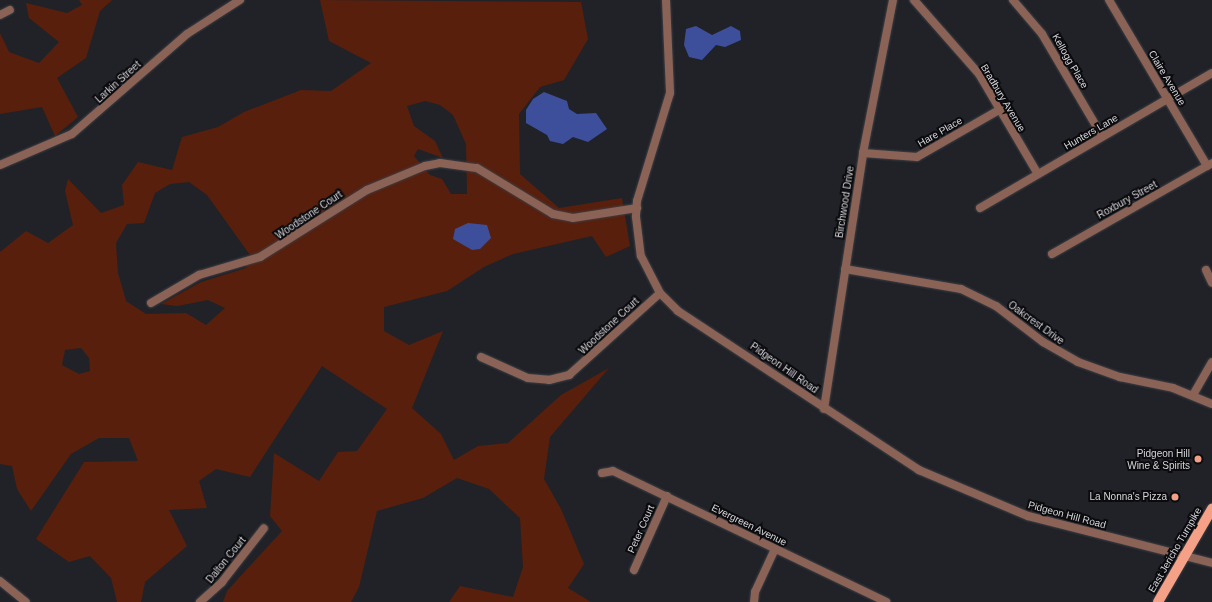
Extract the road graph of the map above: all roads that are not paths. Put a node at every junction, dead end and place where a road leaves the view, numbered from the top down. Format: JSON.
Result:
{"nodes":[{"id":1,"x":240,"y":0,"type":"edge"},
{"id":2,"x":666,"y":0,"type":"edge"},
{"id":3,"x":892,"y":0,"type":"edge"},
{"id":4,"x":914,"y":0,"type":"edge"},
{"id":5,"x":1013,"y":0,"type":"edge"},
{"id":6,"x":1109,"y":0,"type":"edge"},
{"id":7,"x":10,"y":10,"type":"dead end"},
{"id":8,"x":0,"y":14,"type":"edge"},
{"id":9,"x":1212,"y":73,"type":"edge"},
{"id":10,"x":1168,"y":99,"type":"junction"},
{"id":11,"x":999,"y":110,"type":"junction"},
{"id":12,"x":1102,"y":136,"type":"junction"},
{"id":13,"x":862,"y":153,"type":"junction"},
{"id":14,"x":1210,"y":164,"type":"edge"},
{"id":15,"x":0,"y":165,"type":"edge"},
{"id":16,"x":1038,"y":174,"type":"junction"},
{"id":17,"x":637,"y":208,"type":"junction"},
{"id":18,"x":980,"y":208,"type":"dead end"},
{"id":19,"x":1052,"y":254,"type":"dead end"},
{"id":20,"x":845,"y":269,"type":"junction"},
{"id":21,"x":1206,"y":270,"type":"dead end"},
{"id":22,"x":1212,"y":283,"type":"edge"},
{"id":23,"x":660,"y":293,"type":"junction"},
{"id":24,"x":151,"y":303,"type":"dead end"},
{"id":25,"x":481,"y":357,"type":"dead end"},
{"id":26,"x":1212,"y":362,"type":"edge"},
{"id":27,"x":1194,"y":395,"type":"junction"},
{"id":28,"x":1212,"y":404,"type":"edge"},
{"id":29,"x":824,"y":408,"type":"junction"},
{"id":30,"x":602,"y":473,"type":"dead end"},
{"id":31,"x":667,"y":496,"type":"junction"},
{"id":32,"x":1212,"y":509,"type":"edge"},
{"id":33,"x":264,"y":528,"type":"dead end"},
{"id":34,"x":775,"y":549,"type":"junction"},
{"id":35,"x":1184,"y":557,"type":"junction"},
{"id":36,"x":1212,"y":563,"type":"edge"},
{"id":37,"x":634,"y":570,"type":"dead end"},
{"id":38,"x":0,"y":581,"type":"edge"},
{"id":39,"x":26,"y":602,"type":"edge"},
{"id":40,"x":200,"y":602,"type":"edge"},
{"id":41,"x":754,"y":602,"type":"edge"},
{"id":42,"x":886,"y":602,"type":"edge"},
{"id":43,"x":1158,"y":602,"type":"edge"}],
"edges":[{"from":1,"to":15,"type":"street","name":"Larkin Street"},
{"from":2,"to":17,"type":"street","name":"Pidgeon Hill Road"},
{"from":3,"to":13,"type":"street","name":"Birchwood Drive"},
{"from":4,"to":11,"type":"street","name":"Bradbury Avenue"},
{"from":5,"to":12,"type":"street","name":"Kellogg Place"},
{"from":6,"to":10,"type":"street","name":"Claire Avenue"},
{"from":7,"to":8,"type":"street"},
{"from":9,"to":10,"type":"street","name":"Hunters Lane"},
{"from":10,"to":12,"type":"street","name":"Hunters Lane"},
{"from":10,"to":14,"type":"street","name":"Claire Avenue"},
{"from":11,"to":13,"type":"street","name":"Hare Place"},
{"from":11,"to":16,"type":"street","name":"Bradbury Avenue"},
{"from":12,"to":16,"type":"street","name":"Hunters Lane"},
{"from":13,"to":20,"type":"street","name":"Birchwood Drive"},
{"from":14,"to":19,"type":"street","name":"Roxbury Street"},
{"from":16,"to":18,"type":"street","name":"Hunters Lane"},
{"from":17,"to":23,"type":"street","name":"Pidgeon Hill Road"},
{"from":17,"to":24,"type":"street","name":"Woodstone Court"},
{"from":20,"to":27,"type":"street","name":"Oakcrest Drive"},
{"from":20,"to":29,"type":"street","name":"Birchwood Drive"},
{"from":21,"to":22,"type":"street"},
{"from":23,"to":25,"type":"street","name":"Woodstone Court"},
{"from":23,"to":29,"type":"street","name":"Pidgeon Hill Road"},
{"from":26,"to":27,"type":"street"},
{"from":27,"to":28,"type":"street","name":"Oakcrest Drive"},
{"from":29,"to":35,"type":"street","name":"Pidgeon Hill Road"},
{"from":30,"to":31,"type":"street","name":"Evergreen Avenue"},
{"from":31,"to":34,"type":"street","name":"Evergreen Avenue"},
{"from":31,"to":37,"type":"street","name":"Peter Court"},
{"from":32,"to":35,"type":"main road","name":"East Jericho Turnpike"},
{"from":33,"to":40,"type":"street","name":"Dalton Court"},
{"from":34,"to":41,"type":"street"},
{"from":34,"to":42,"type":"street","name":"Evergreen Avenue"},
{"from":35,"to":36,"type":"street","name":"Pidgeon Hill Road"},
{"from":35,"to":43,"type":"main road","name":"East Jericho Turnpike"},
{"from":38,"to":39,"type":"street"}]}
